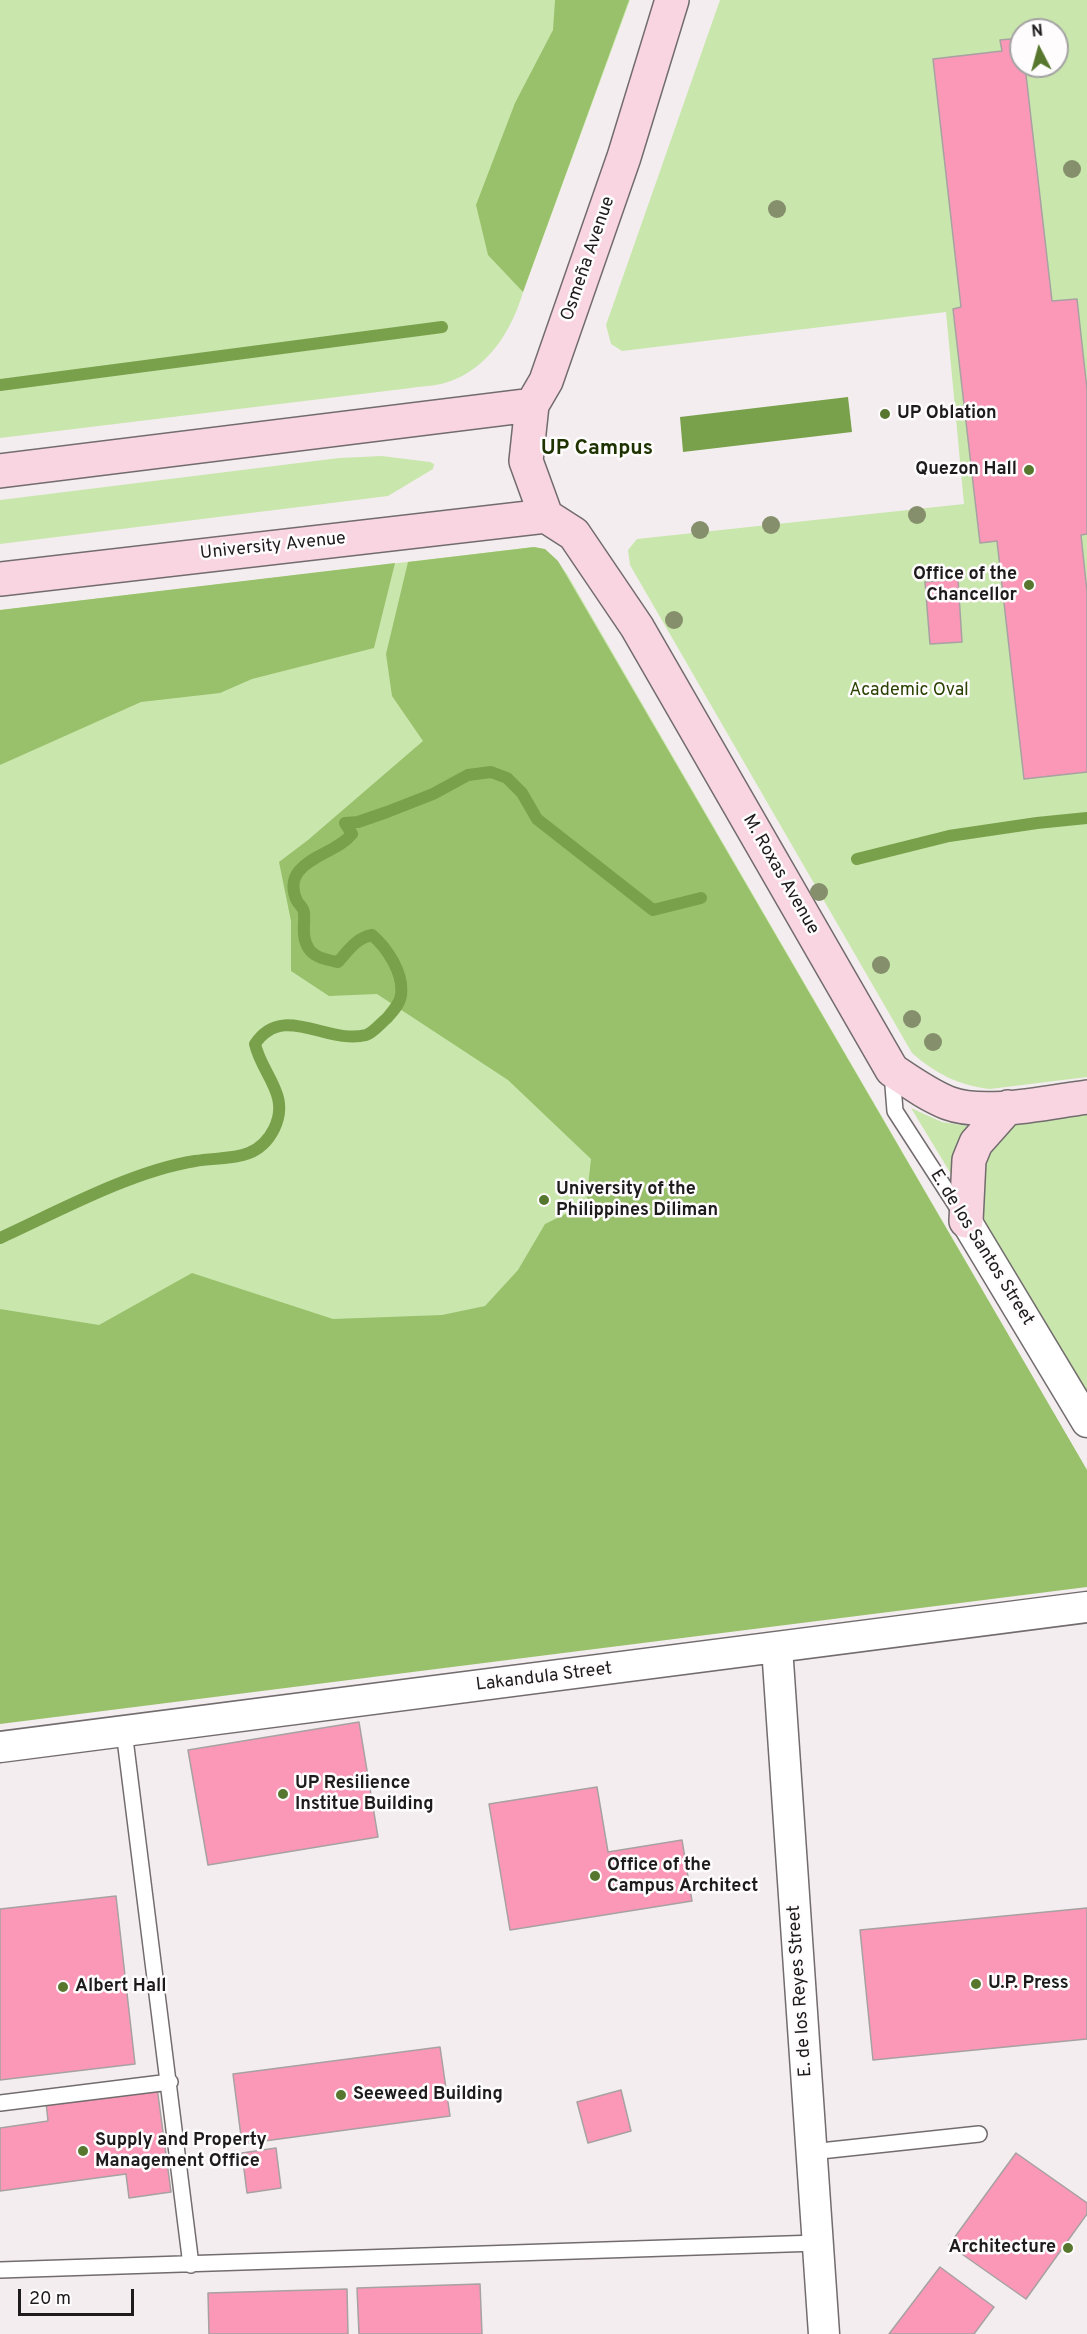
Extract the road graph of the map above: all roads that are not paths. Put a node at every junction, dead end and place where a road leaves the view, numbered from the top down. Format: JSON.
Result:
{"nodes":[{"id":1,"x":672,"y":0,"type":"edge"},
{"id":2,"x":532,"y":405,"type":"junction"},
{"id":3,"x":0,"y":471,"type":"edge"},
{"id":4,"x":546,"y":516,"type":"junction"},
{"id":5,"x":0,"y":579,"type":"edge"},
{"id":6,"x":892,"y":1070,"type":"junction"},
{"id":7,"x":1087,"y":1098,"type":"edge"},
{"id":8,"x":1008,"y":1107,"type":"junction"},
{"id":9,"x":966,"y":1221,"type":"junction"},
{"id":10,"x":1087,"y":1422,"type":"edge"},
{"id":11,"x":1087,"y":1607,"type":"edge"},
{"id":12,"x":777,"y":1647,"type":"junction"},
{"id":13,"x":124,"y":1731,"type":"junction"},
{"id":14,"x":0,"y":1748,"type":"edge"},
{"id":15,"x":170,"y":2082,"type":"junction"},
{"id":16,"x":0,"y":2103,"type":"edge"},
{"id":17,"x":979,"y":2134,"type":"dead end"},
{"id":18,"x":812,"y":2152,"type":"junction"},
{"id":19,"x":817,"y":2243,"type":"junction"},
{"id":20,"x":191,"y":2265,"type":"junction"},
{"id":21,"x":0,"y":2270,"type":"edge"},
{"id":22,"x":824,"y":2334,"type":"edge"}],
"edges":[{"from":1,"to":2,"type":"street","name":"Osmeña Avenue"},
{"from":2,"to":3,"type":"street"},
{"from":2,"to":4,"type":"street","name":"Osmeña Avenue"},
{"from":4,"to":5,"type":"street","name":"University Avenue"},
{"from":4,"to":6,"type":"street","name":"M. Roxas Avenue"},
{"from":6,"to":8,"type":"street","name":"M. Roxas Avenue"},
{"from":6,"to":9,"type":"lane","name":"E. de los Santos Street"},
{"from":7,"to":8,"type":"street","name":"M. Roxas Avenue"},
{"from":8,"to":9,"type":"street"},
{"from":9,"to":10,"type":"street","name":"E. de los Santos Street"},
{"from":11,"to":12,"type":"street","name":"Lakandula Street"},
{"from":12,"to":13,"type":"street","name":"Lakandula Street"},
{"from":12,"to":18,"type":"street","name":"E. de los Reyes Street"},
{"from":13,"to":14,"type":"street","name":"Lakandula Street"},
{"from":13,"to":15,"type":"lane"},
{"from":15,"to":16,"type":"lane"},
{"from":15,"to":20,"type":"lane"},
{"from":17,"to":18,"type":"lane"},
{"from":18,"to":19,"type":"street","name":"E. de los Reyes Street"},
{"from":19,"to":20,"type":"lane"},
{"from":19,"to":22,"type":"street","name":"E. de los Reyes Street"},
{"from":20,"to":21,"type":"lane"}]}
